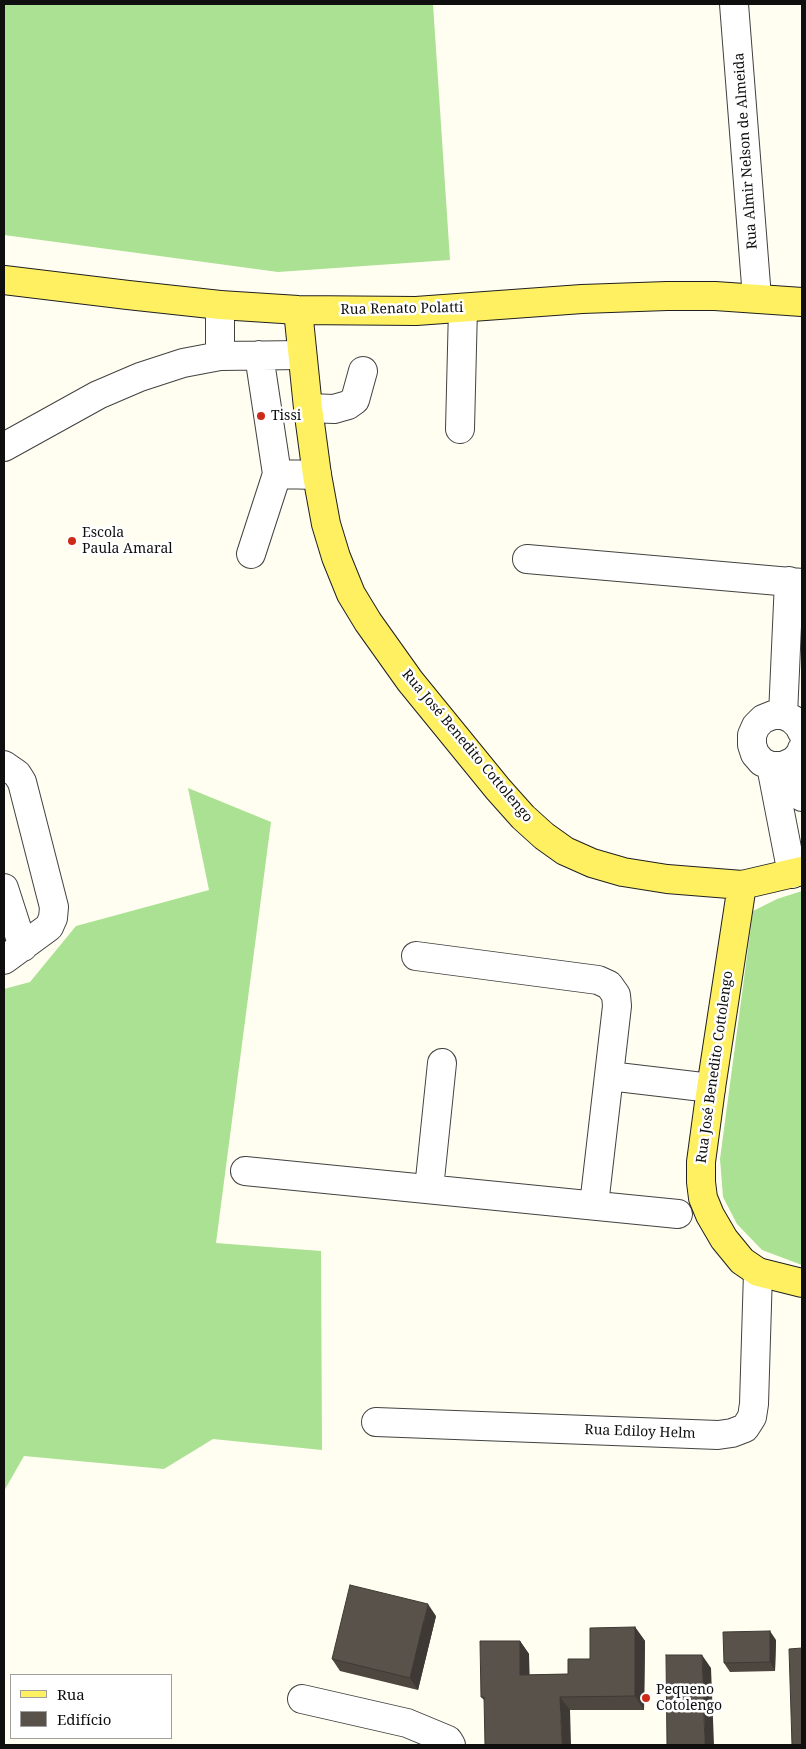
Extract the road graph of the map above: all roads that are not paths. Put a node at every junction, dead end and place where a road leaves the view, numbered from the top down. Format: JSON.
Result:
{"nodes":[{"id":1,"x":734,"y":4,"type":"edge"},
{"id":2,"x":4,"y":280,"type":"edge"},
{"id":3,"x":757,"y":298,"type":"junction"},
{"id":4,"x":802,"y":302,"type":"edge"},
{"id":5,"x":220,"y":304,"type":"junction"},
{"id":6,"x":464,"y":308,"type":"junction"},
{"id":7,"x":298,"y":310,"type":"junction"},
{"id":8,"x":259,"y":355,"type":"junction"},
{"id":9,"x":302,"y":355,"type":"junction"},
{"id":10,"x":220,"y":356,"type":"junction"},
{"id":11,"x":363,"y":371,"type":"dead end"},
{"id":12,"x":308,"y":408,"type":"junction"},
{"id":13,"x":460,"y":430,"type":"dead end"},
{"id":14,"x":4,"y":447,"type":"edge"},
{"id":15,"x":277,"y":474,"type":"junction"},
{"id":16,"x":317,"y":475,"type":"junction"},
{"id":17,"x":251,"y":554,"type":"dead end"},
{"id":18,"x":527,"y":559,"type":"dead end"},
{"id":19,"x":796,"y":582,"type":"edge"},
{"id":20,"x":792,"y":724,"type":"edge"},
{"id":21,"x":789,"y":759,"type":"edge"},
{"id":22,"x":4,"y":765,"type":"edge"},
{"id":23,"x":802,"y":797,"type":"edge"},
{"id":24,"x":797,"y":872,"type":"edge"},
{"id":25,"x":742,"y":885,"type":"junction"},
{"id":26,"x":4,"y":888,"type":"edge"},
{"id":27,"x":14,"y":954,"type":"edge"},
{"id":28,"x":416,"y":956,"type":"dead end"},
{"id":29,"x":442,"y":1063,"type":"dead end"},
{"id":30,"x":609,"y":1076,"type":"junction"},
{"id":31,"x":711,"y":1088,"type":"junction"},
{"id":32,"x":245,"y":1171,"type":"dead end"},
{"id":33,"x":429,"y":1189,"type":"junction"},
{"id":34,"x":594,"y":1205,"type":"junction"},
{"id":35,"x":678,"y":1214,"type":"dead end"},
{"id":36,"x":758,"y":1272,"type":"junction"},
{"id":37,"x":802,"y":1283,"type":"edge"},
{"id":38,"x":376,"y":1422,"type":"dead end"},
{"id":39,"x":302,"y":1699,"type":"dead end"},
{"id":40,"x":451,"y":1745,"type":"edge"}],
"edges":[{"from":1,"to":3,"type":"street","name":"Rua Almir Nelson de Almeida"},
{"from":2,"to":5,"type":"main road","name":"Rua Renato Polatti"},
{"from":3,"to":4,"type":"main road","name":"Rua Renato Polatti"},
{"from":3,"to":6,"type":"main road","name":"Rua Renato Polatti"},
{"from":5,"to":7,"type":"main road","name":"Rua Renato Polatti"},
{"from":5,"to":10,"type":"street"},
{"from":6,"to":7,"type":"main road","name":"Rua Renato Polatti"},
{"from":6,"to":13,"type":"street"},
{"from":7,"to":9,"type":"main road","name":"Rua José Benedito Cottolengo"},
{"from":8,"to":9,"type":"street"},
{"from":8,"to":10,"type":"street"},
{"from":8,"to":15,"type":"street"},
{"from":9,"to":12,"type":"main road","name":"Rua José Benedito Cottolengo"},
{"from":10,"to":14,"type":"street"},
{"from":11,"to":12,"type":"street"},
{"from":12,"to":16,"type":"main road","name":"Rua José Benedito Cottolengo"},
{"from":15,"to":16,"type":"street"},
{"from":15,"to":17,"type":"street"},
{"from":16,"to":25,"type":"main road","name":"Rua José Benedito Cottolengo"},
{"from":18,"to":19,"type":"street"},
{"from":19,"to":20,"type":"street"},
{"from":20,"to":21,"type":"street"},
{"from":21,"to":23,"type":"street"},
{"from":21,"to":24,"type":"street"},
{"from":22,"to":27,"type":"street"},
{"from":24,"to":25,"type":"main road"},
{"from":25,"to":31,"type":"main road","name":"Rua José Benedito Cottolengo"},
{"from":26,"to":27,"type":"street"},
{"from":28,"to":30,"type":"street"},
{"from":29,"to":33,"type":"street"},
{"from":30,"to":31,"type":"street"},
{"from":30,"to":34,"type":"street"},
{"from":31,"to":36,"type":"main road","name":"Rua José Benedito Cottolengo"},
{"from":32,"to":33,"type":"street"},
{"from":33,"to":34,"type":"street"},
{"from":34,"to":35,"type":"street"},
{"from":36,"to":37,"type":"main road","name":"Rua José Benedito Cottolengo"},
{"from":36,"to":38,"type":"street","name":"Rua Ediloy Helm"},
{"from":39,"to":40,"type":"street"}]}
